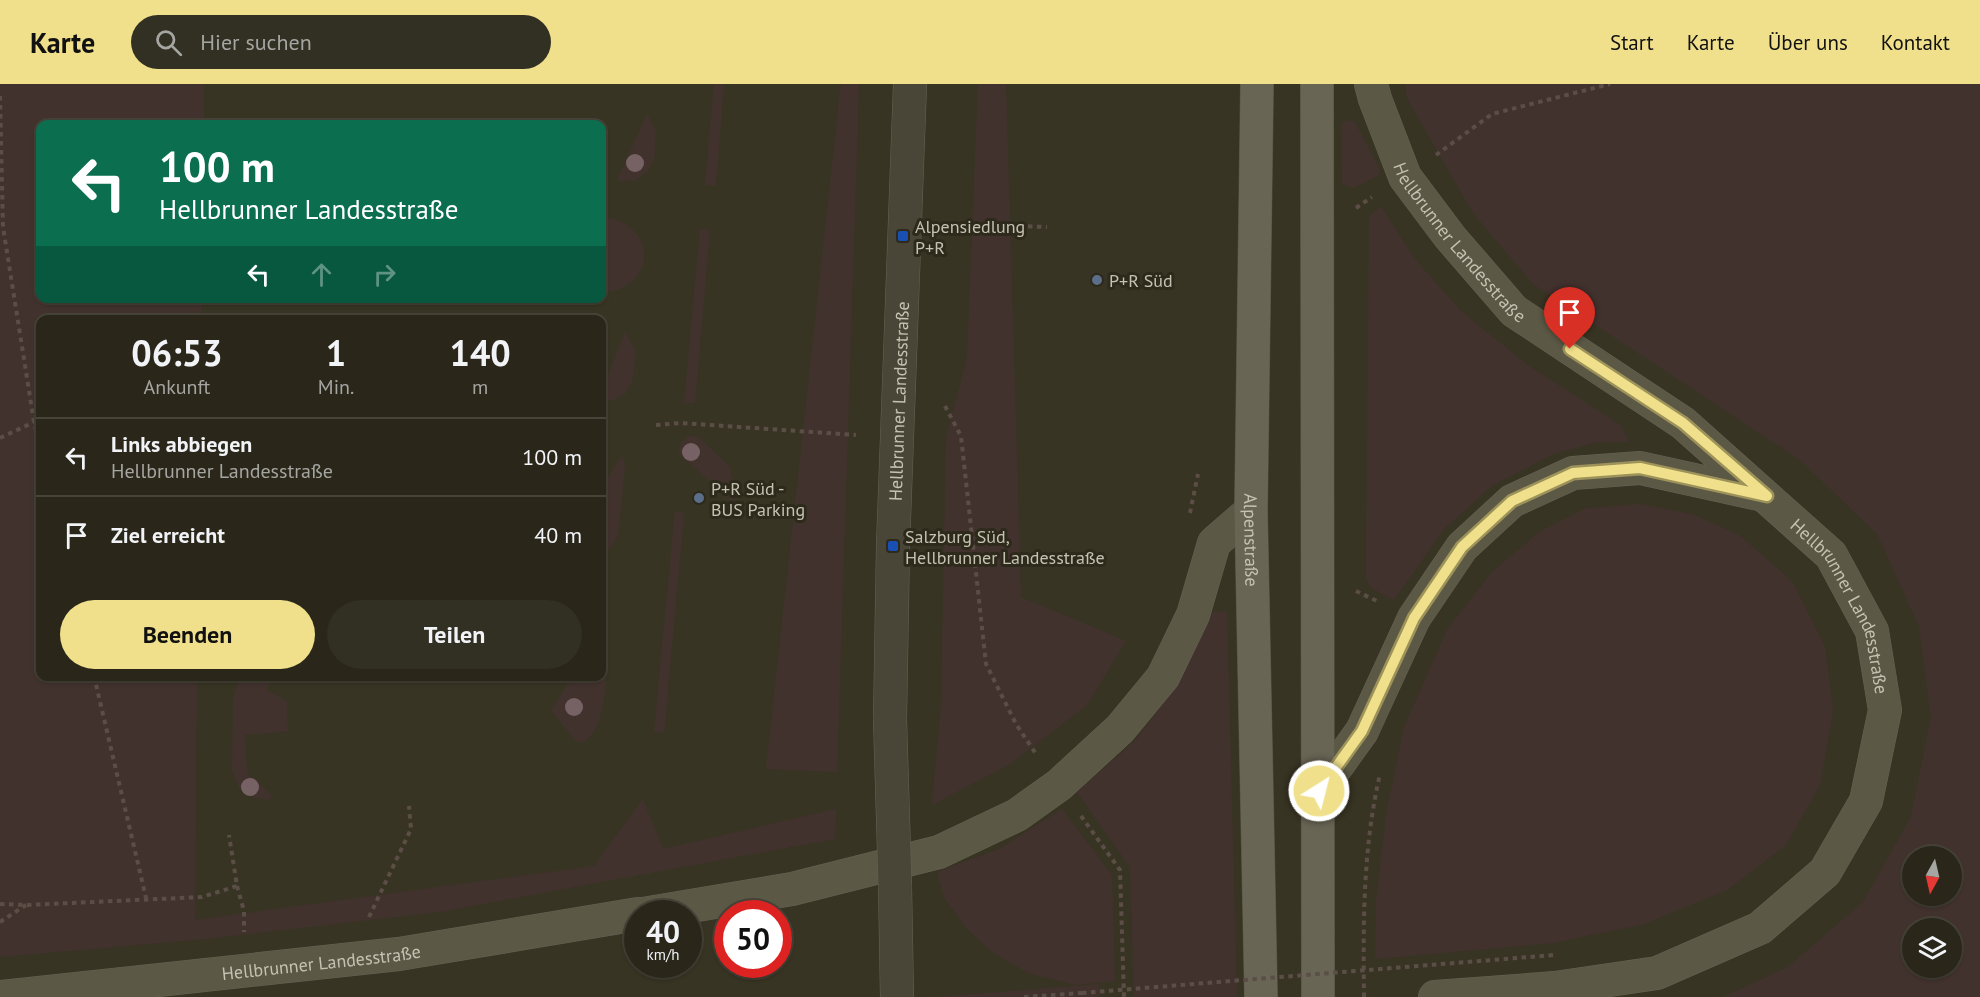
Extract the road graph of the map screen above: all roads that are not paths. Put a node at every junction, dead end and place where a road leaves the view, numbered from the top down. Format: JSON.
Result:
{"nodes":[{"id":1,"x":910,"y":84,"type":"edge"},
{"id":2,"x":1257,"y":84,"type":"edge"},
{"id":3,"x":1317,"y":84,"type":"edge"},
{"id":4,"x":1371,"y":84,"type":"edge"},
{"id":5,"x":1767,"y":496,"type":"junction"},
{"id":6,"x":1251,"y":511,"type":"junction"},
{"id":7,"x":1319,"y":791,"type":"junction"},
{"id":8,"x":702,"y":904,"type":"edge"},
{"id":9,"x":624,"y":916,"type":"edge"},
{"id":10,"x":2,"y":997,"type":"edge"},
{"id":11,"x":897,"y":997,"type":"edge"},
{"id":12,"x":1261,"y":997,"type":"edge"},
{"id":13,"x":1318,"y":997,"type":"edge"},
{"id":14,"x":1435,"y":997,"type":"edge"}],
"edges":[{"from":1,"to":11,"type":"street","name":"Hellbrunner Landesstraße","bridge":true},
{"from":2,"to":6,"type":"main road","name":"Alpenstraße"},
{"from":3,"to":7,"type":"main road"},
{"from":4,"to":5,"type":"main road","name":"Hellbrunner Landesstraße"},
{"from":5,"to":7,"type":"main road"},
{"from":5,"to":14,"type":"main road","name":"Hellbrunner Landesstraße"},
{"from":6,"to":8,"type":"main road"},
{"from":6,"to":12,"type":"main road","name":"Alpenstraße"},
{"from":7,"to":13,"type":"main road"},
{"from":9,"to":10,"type":"main road","name":"Hellbrunner Landesstraße"}]}
